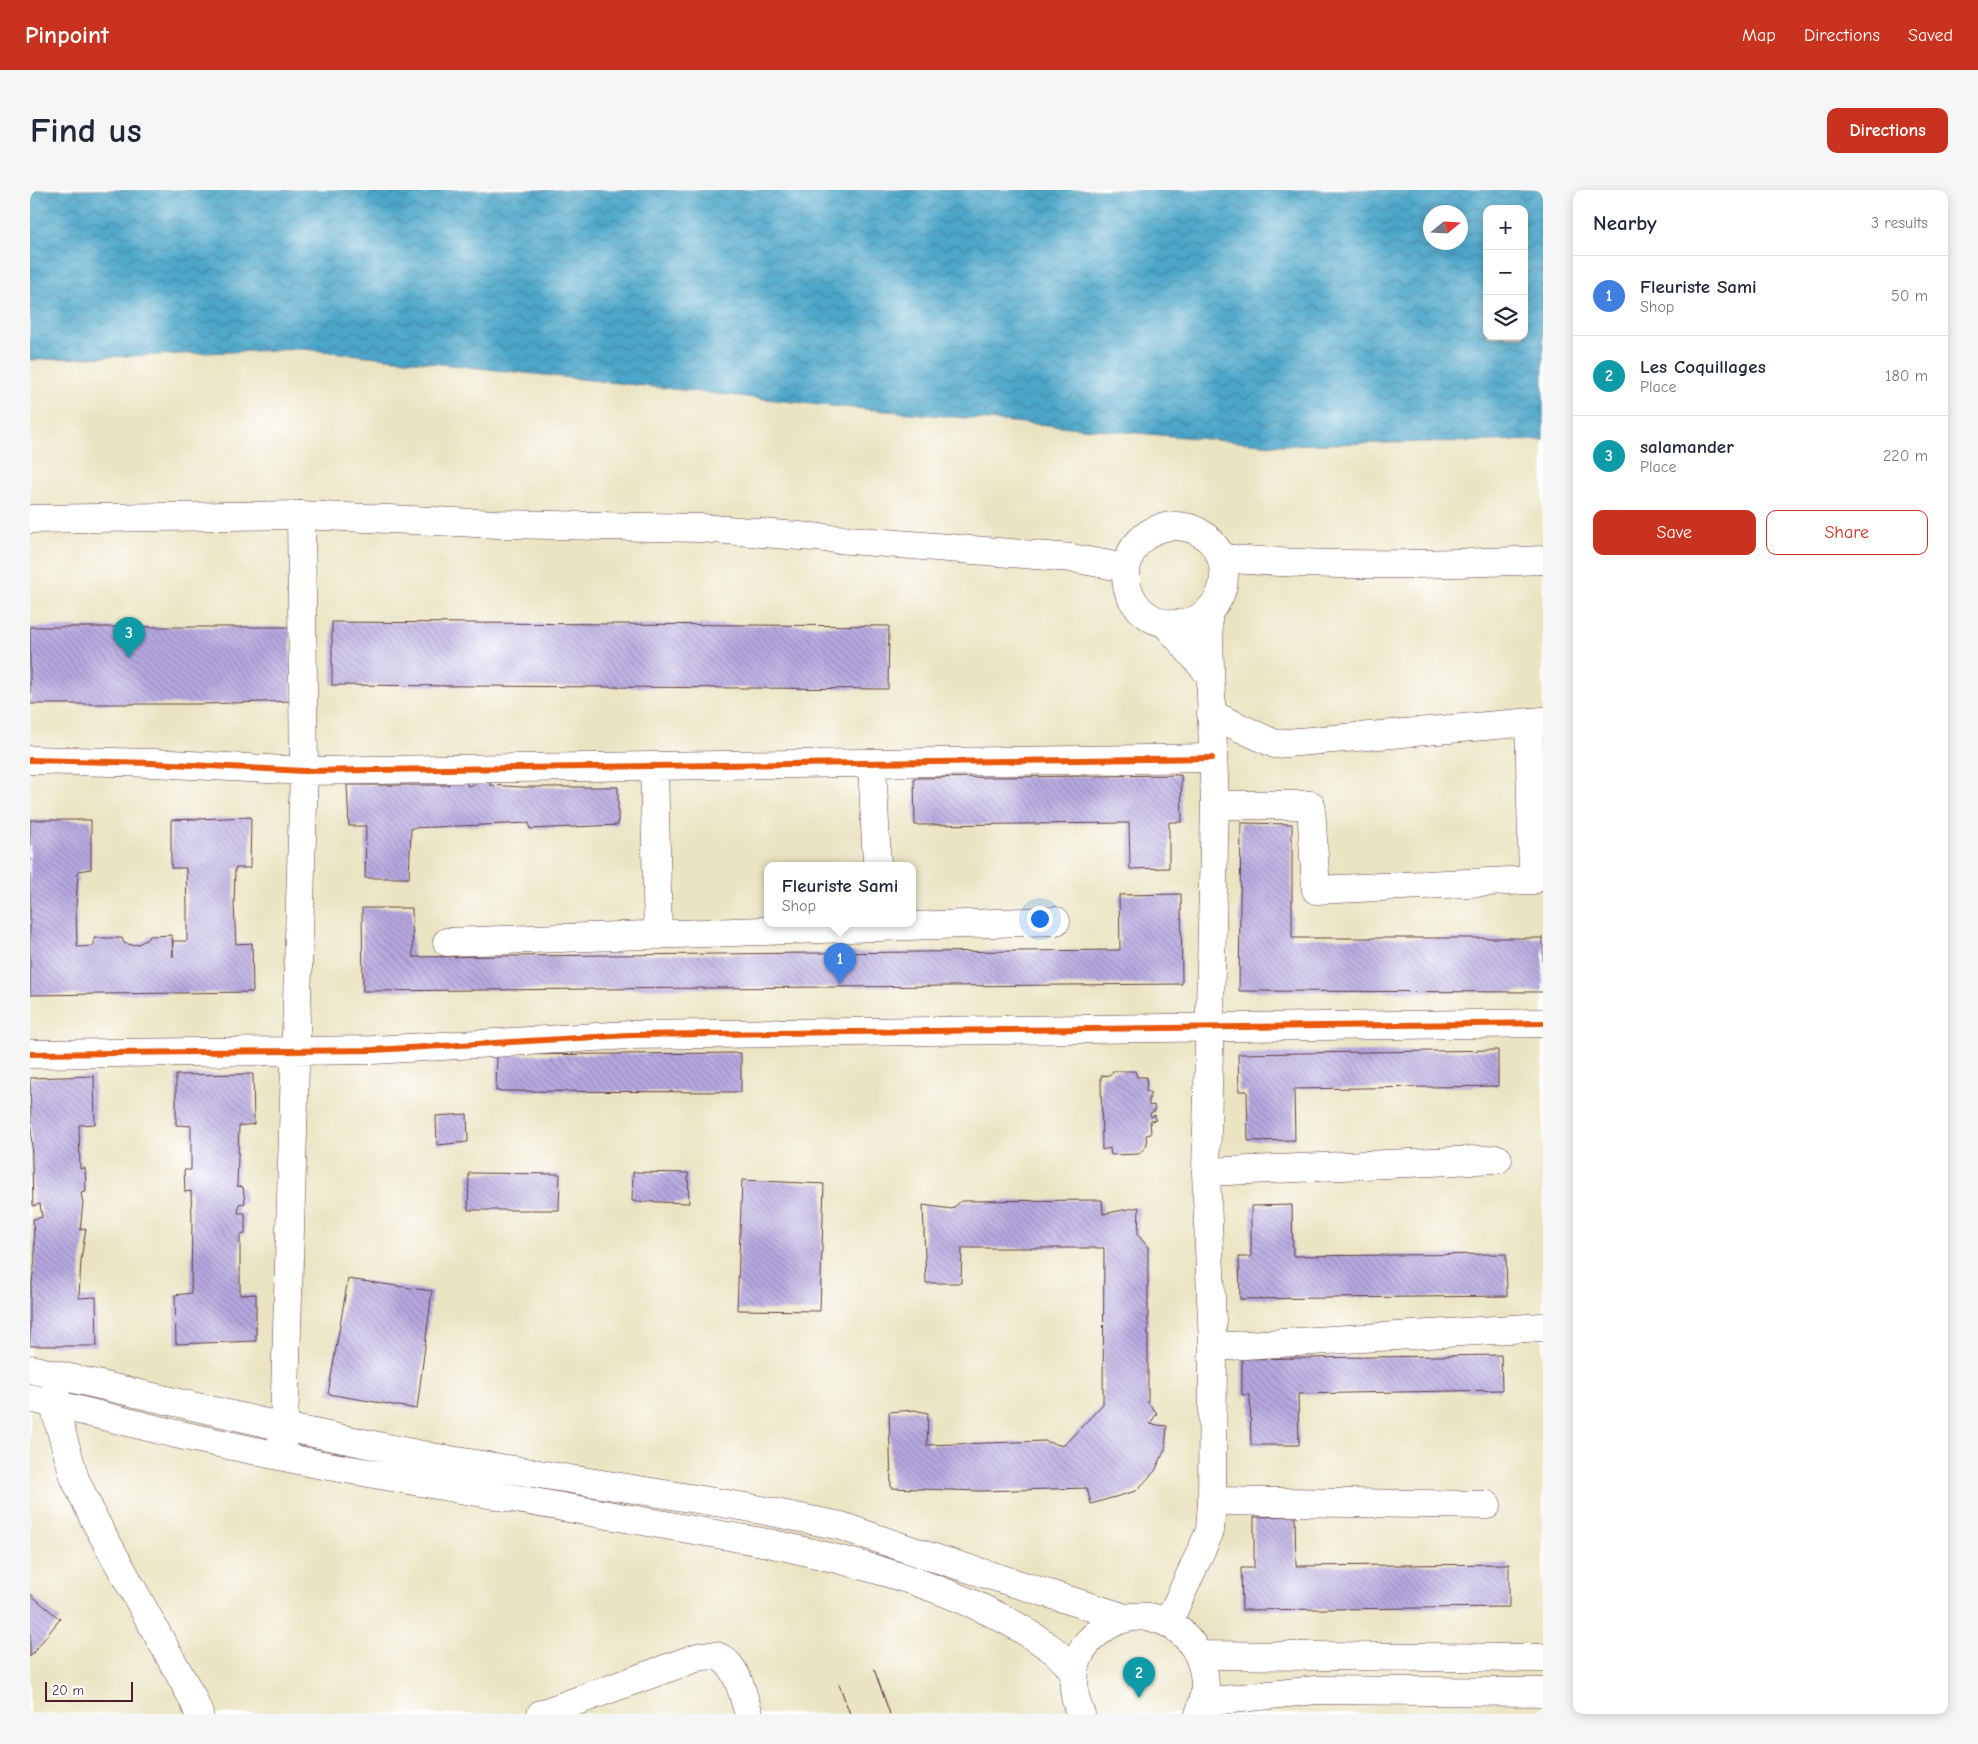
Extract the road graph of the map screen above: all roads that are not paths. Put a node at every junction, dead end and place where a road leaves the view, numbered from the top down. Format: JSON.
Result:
{"nodes":[{"id":1,"x":301,"y":515,"type":"junction"},
{"id":2,"x":30,"y":519,"type":"edge"},
{"id":3,"x":1222,"y":558,"type":"junction"},
{"id":4,"x":1543,"y":560,"type":"edge"},
{"id":5,"x":1126,"y":568,"type":"junction"},
{"id":6,"x":1208,"y":612,"type":"junction"},
{"id":7,"x":1166,"y":624,"type":"junction"},
{"id":8,"x":1210,"y":676,"type":"junction"},
{"id":9,"x":1211,"y":714,"type":"junction"},
{"id":10,"x":1536,"y":722,"type":"edge"},
{"id":11,"x":1212,"y":758,"type":"junction"},
{"id":12,"x":30,"y":760,"type":"edge"},
{"id":13,"x":872,"y":763,"type":"junction"},
{"id":14,"x":654,"y":766,"type":"junction"},
{"id":15,"x":304,"y":771,"type":"junction"},
{"id":16,"x":1215,"y":805,"type":"junction"},
{"id":17,"x":877,"y":862,"type":"edge"},
{"id":18,"x":1056,"y":921,"type":"dead end"},
{"id":19,"x":916,"y":924,"type":"edge"},
{"id":20,"x":835,"y":927,"type":"edge"},
{"id":21,"x":658,"y":935,"type":"junction"},
{"id":22,"x":447,"y":942,"type":"dead end"},
{"id":23,"x":1543,"y":1023,"type":"edge"},
{"id":24,"x":1209,"y":1027,"type":"junction"},
{"id":25,"x":295,"y":1051,"type":"junction"},
{"id":26,"x":30,"y":1054,"type":"edge"},
{"id":27,"x":1498,"y":1159,"type":"dead end"},
{"id":28,"x":1206,"y":1172,"type":"junction"},
{"id":29,"x":1543,"y":1326,"type":"edge"},
{"id":30,"x":1213,"y":1347,"type":"junction"},
{"id":31,"x":30,"y":1369,"type":"edge"},
{"id":32,"x":59,"y":1375,"type":"junction"},
{"id":33,"x":42,"y":1401,"type":"edge"},
{"id":34,"x":284,"y":1427,"type":"junction"},
{"id":35,"x":280,"y":1456,"type":"junction"},
{"id":36,"x":1212,"y":1501,"type":"junction"},
{"id":37,"x":1487,"y":1505,"type":"dead end"},
{"id":38,"x":1126,"y":1618,"type":"junction"},
{"id":39,"x":1168,"y":1623,"type":"junction"},
{"id":40,"x":1200,"y":1654,"type":"junction"},
{"id":41,"x":1543,"y":1658,"type":"edge"},
{"id":42,"x":1075,"y":1672,"type":"junction"},
{"id":43,"x":1543,"y":1692,"type":"edge"},
{"id":44,"x":1201,"y":1708,"type":"edge"},
{"id":45,"x":199,"y":1714,"type":"edge"},
{"id":46,"x":541,"y":1714,"type":"edge"},
{"id":47,"x":749,"y":1714,"type":"edge"},
{"id":48,"x":1081,"y":1714,"type":"edge"}],
"edges":[{"from":1,"to":2,"type":"street"},
{"from":1,"to":5,"type":"street"},
{"from":1,"to":15,"type":"street"},
{"from":3,"to":4,"type":"street"},
{"from":3,"to":5,"type":"street"},
{"from":3,"to":6,"type":"street"},
{"from":5,"to":7,"type":"street"},
{"from":6,"to":7,"type":"street"},
{"from":6,"to":8,"type":"street"},
{"from":7,"to":8,"type":"street"},
{"from":8,"to":9,"type":"street"},
{"from":9,"to":10,"type":"street"},
{"from":9,"to":11,"type":"street"},
{"from":10,"to":16,"type":"street"},
{"from":11,"to":13,"type":"street"},
{"from":11,"to":16,"type":"street"},
{"from":12,"to":15,"type":"street"},
{"from":13,"to":14,"type":"street"},
{"from":13,"to":17,"type":"street"},
{"from":14,"to":15,"type":"street"},
{"from":14,"to":21,"type":"street"},
{"from":15,"to":25,"type":"street"},
{"from":16,"to":24,"type":"street"},
{"from":18,"to":19,"type":"street"},
{"from":20,"to":21,"type":"street"},
{"from":21,"to":22,"type":"street"},
{"from":23,"to":24,"type":"street"},
{"from":24,"to":25,"type":"street"},
{"from":24,"to":28,"type":"street"},
{"from":25,"to":26,"type":"street"},
{"from":25,"to":34,"type":"street"},
{"from":27,"to":28,"type":"street"},
{"from":28,"to":30,"type":"street"},
{"from":29,"to":30,"type":"street"},
{"from":30,"to":36,"type":"street"},
{"from":31,"to":32,"type":"street"},
{"from":32,"to":33,"type":"street"},
{"from":32,"to":34,"type":"street"},
{"from":33,"to":35,"type":"street"},
{"from":33,"to":45,"type":"street"},
{"from":34,"to":35,"type":"street"},
{"from":34,"to":38,"type":"street"},
{"from":35,"to":42,"type":"street"},
{"from":36,"to":37,"type":"street"},
{"from":36,"to":39,"type":"street"},
{"from":38,"to":39,"type":"street"},
{"from":38,"to":42,"type":"street"},
{"from":39,"to":40,"type":"street"},
{"from":40,"to":41,"type":"street"},
{"from":40,"to":44,"type":"street"},
{"from":42,"to":48,"type":"street"},
{"from":43,"to":44,"type":"street"},
{"from":46,"to":47,"type":"street"}]}
